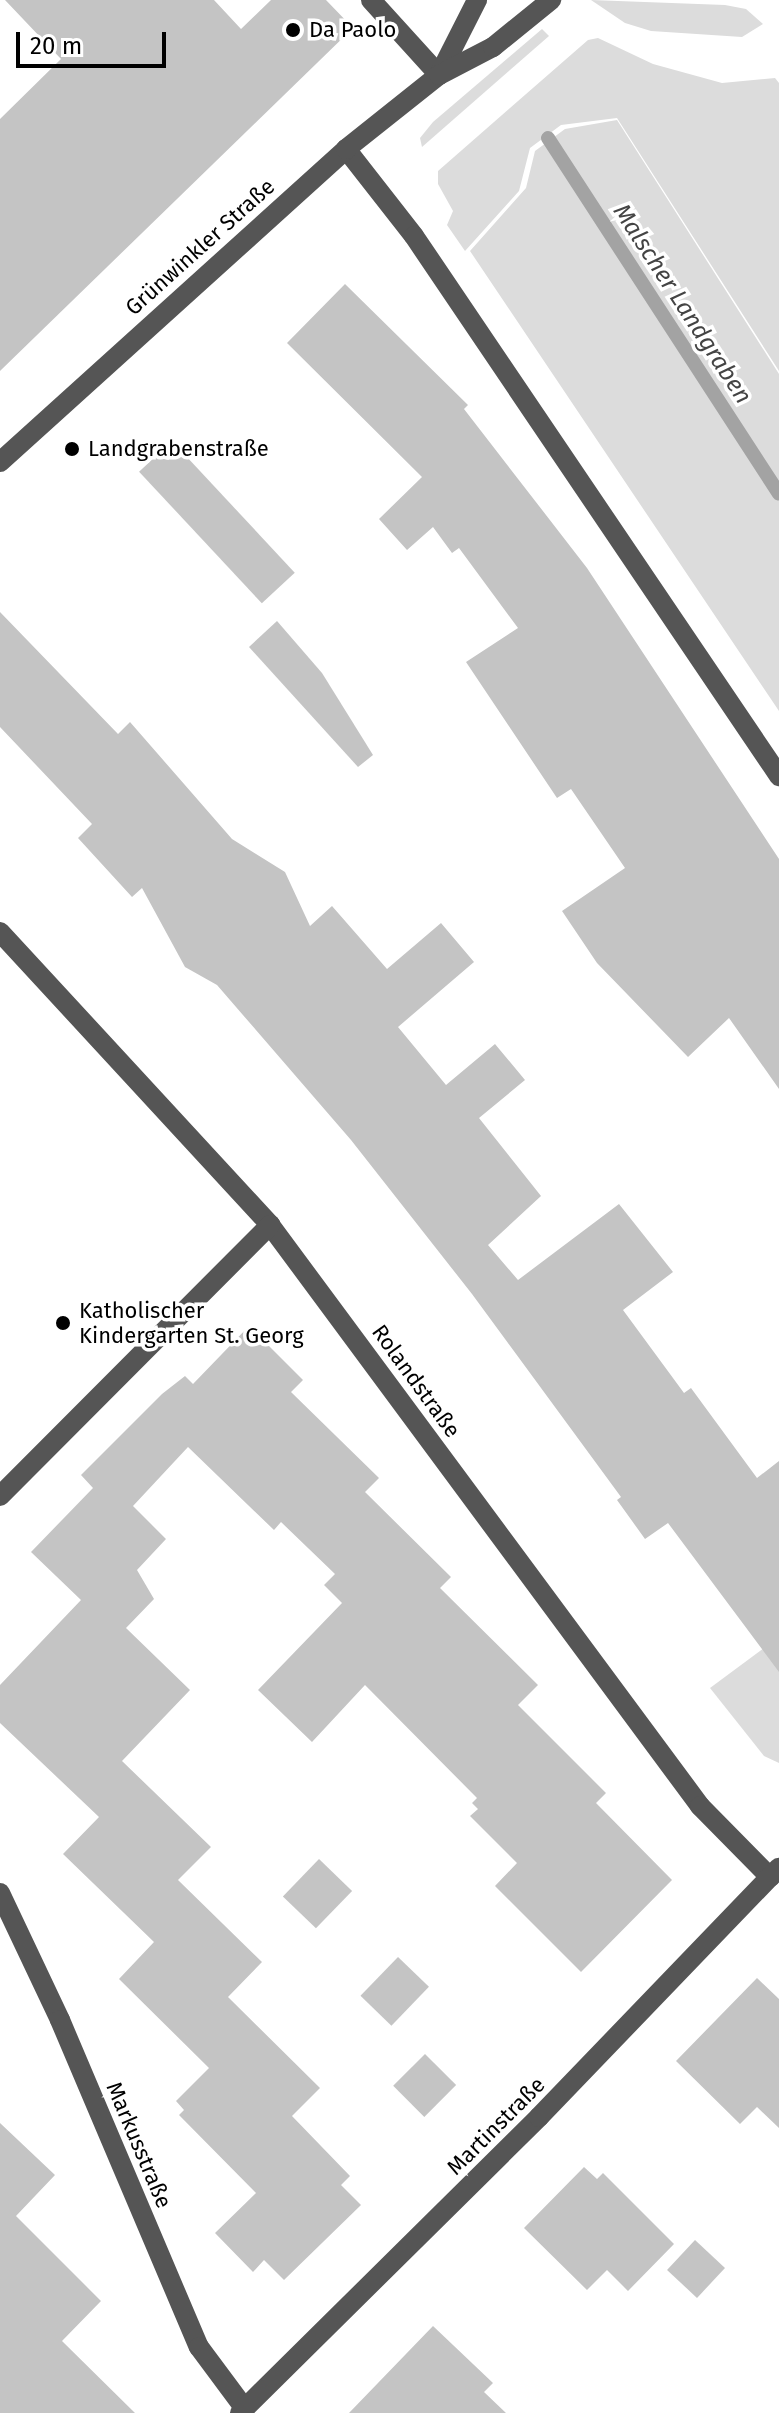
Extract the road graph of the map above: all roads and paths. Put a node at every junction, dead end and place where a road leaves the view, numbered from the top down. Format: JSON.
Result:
{"nodes":[{"id":1,"x":371,"y":0,"type":"edge"},
{"id":2,"x":477,"y":0,"type":"edge"},
{"id":3,"x":551,"y":0,"type":"edge"},
{"id":4,"x":439,"y":75,"type":"junction"},
{"id":5,"x":346,"y":149,"type":"junction"},
{"id":6,"x":0,"y":462,"type":"edge"},
{"id":7,"x":779,"y":776,"type":"edge"},
{"id":8,"x":0,"y":932,"type":"edge"},
{"id":9,"x":270,"y":1225,"type":"junction"},
{"id":10,"x":0,"y":1496,"type":"edge"},
{"id":11,"x":774,"y":1872,"type":"edge"},
{"id":12,"x":0,"y":1893,"type":"edge"},
{"id":13,"x":242,"y":2411,"type":"edge"}],
"edges":[{"from":1,"to":4,"type":"street"},
{"from":2,"to":4,"type":"street","name":"Grünwinkler Straße"},
{"from":3,"to":4,"type":"street","name":"Grünwinkler Straße"},
{"from":4,"to":5,"type":"street","name":"Grünwinkler Straße"},
{"from":5,"to":6,"type":"street","name":"Grünwinkler Straße"},
{"from":5,"to":7,"type":"street"},
{"from":8,"to":9,"type":"street","name":"Rolandstraße"},
{"from":9,"to":10,"type":"street"},
{"from":9,"to":11,"type":"street","name":"Rolandstraße"},
{"from":11,"to":13,"type":"street","name":"Martinstraße"},
{"from":12,"to":13,"type":"street","name":"Markusstraße"}]}
